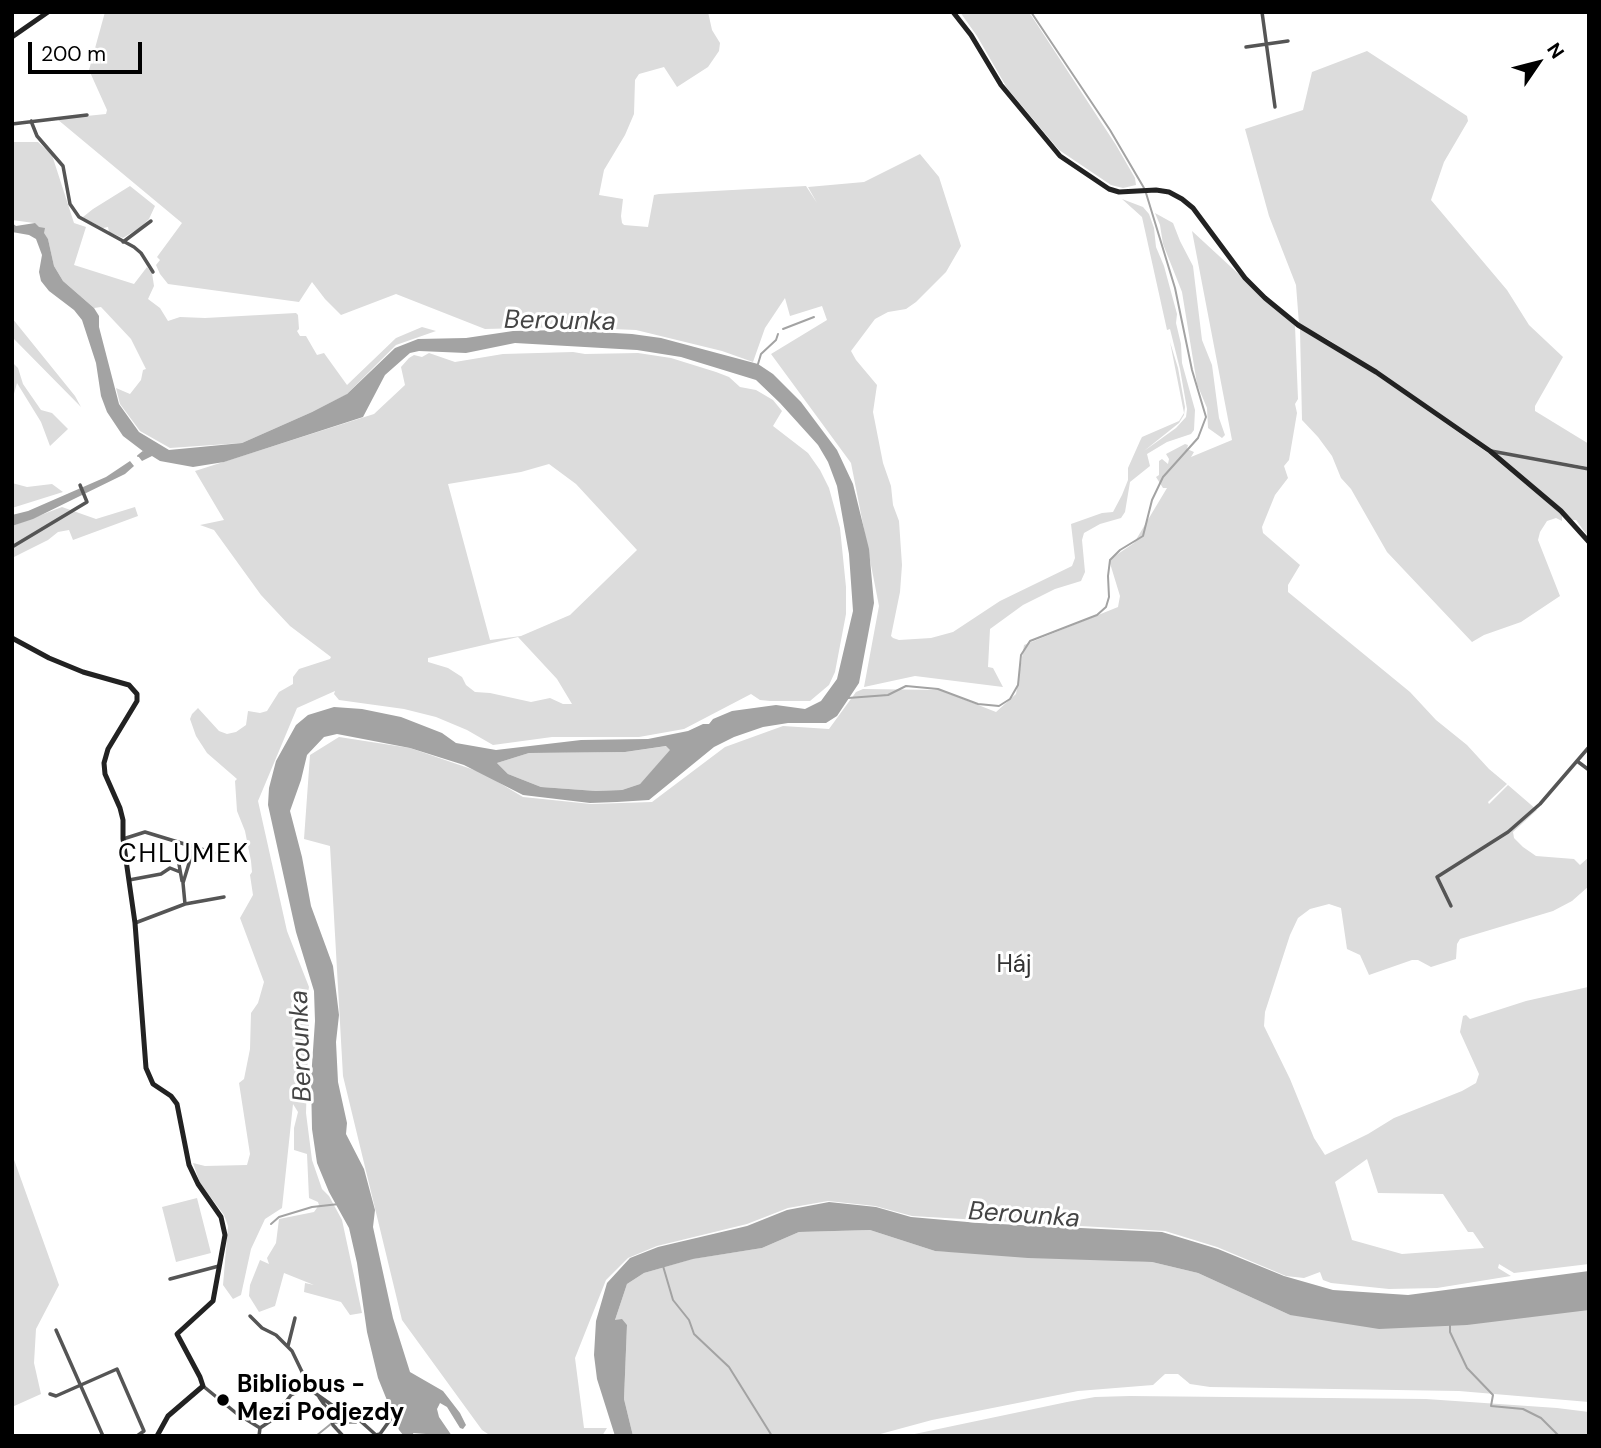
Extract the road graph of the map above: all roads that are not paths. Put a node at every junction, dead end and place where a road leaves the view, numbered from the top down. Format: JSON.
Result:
{"nodes":[{"id":1,"x":48,"y":12,"type":"edge"},
{"id":2,"x":953,"y":12,"type":"edge"},
{"id":3,"x":1262,"y":12,"type":"edge"},
{"id":4,"x":12,"y":37,"type":"edge"},
{"id":5,"x":1288,"y":41,"type":"dead end"},
{"id":6,"x":1267,"y":44,"type":"junction"},
{"id":7,"x":1246,"y":47,"type":"dead end"},
{"id":8,"x":1275,"y":107,"type":"dead end"},
{"id":9,"x":87,"y":115,"type":"dead end"},
{"id":10,"x":31,"y":121,"type":"junction"},
{"id":11,"x":12,"y":124,"type":"edge"},
{"id":12,"x":151,"y":221,"type":"dead end"},
{"id":13,"x":123,"y":242,"type":"junction"},
{"id":14,"x":153,"y":272,"type":"dead end"},
{"id":15,"x":1490,"y":450,"type":"junction"},
{"id":16,"x":1589,"y":469,"type":"edge"},
{"id":17,"x":80,"y":485,"type":"dead end"},
{"id":18,"x":1589,"y":542,"type":"edge"},
{"id":19,"x":12,"y":547,"type":"edge"},
{"id":20,"x":12,"y":638,"type":"edge"},
{"id":21,"x":1589,"y":747,"type":"edge"},
{"id":22,"x":1577,"y":761,"type":"junction"},
{"id":23,"x":1589,"y":769,"type":"edge"},
{"id":24,"x":123,"y":839,"type":"junction"},
{"id":25,"x":176,"y":842,"type":"junction"},
{"id":26,"x":194,"y":847,"type":"junction"},
{"id":27,"x":214,"y":853,"type":"dead end"},
{"id":28,"x":180,"y":872,"type":"junction"},
{"id":29,"x":129,"y":880,"type":"junction"},
{"id":30,"x":183,"y":883,"type":"junction"},
{"id":31,"x":224,"y":897,"type":"dead end"},
{"id":32,"x":185,"y":904,"type":"junction"},
{"id":33,"x":1451,"y":906,"type":"dead end"},
{"id":34,"x":135,"y":923,"type":"junction"},
{"id":35,"x":219,"y":1266,"type":"junction"},
{"id":36,"x":170,"y":1279,"type":"dead end"},
{"id":37,"x":250,"y":1317,"type":"dead end"},
{"id":38,"x":295,"y":1318,"type":"dead end"},
{"id":39,"x":57,"y":1330,"type":"dead end"},
{"id":40,"x":288,"y":1346,"type":"junction"},
{"id":41,"x":305,"y":1378,"type":"junction"},
{"id":42,"x":82,"y":1385,"type":"junction"},
{"id":43,"x":203,"y":1386,"type":"junction"},
{"id":44,"x":300,"y":1390,"type":"junction"},
{"id":45,"x":50,"y":1394,"type":"dead end"},
{"id":46,"x":316,"y":1394,"type":"junction"},
{"id":47,"x":389,"y":1413,"type":"dead end"},
{"id":48,"x":260,"y":1428,"type":"junction"},
{"id":49,"x":103,"y":1436,"type":"edge"},
{"id":50,"x":137,"y":1436,"type":"edge"},
{"id":51,"x":157,"y":1436,"type":"edge"},
{"id":52,"x":259,"y":1436,"type":"edge"},
{"id":53,"x":343,"y":1436,"type":"edge"}],
"edges":[{"from":1,"to":4,"type":"street"},
{"from":2,"to":15,"type":"street"},
{"from":3,"to":6,"type":"street"},
{"from":5,"to":6,"type":"street"},
{"from":6,"to":7,"type":"street"},
{"from":6,"to":8,"type":"street"},
{"from":9,"to":10,"type":"street"},
{"from":10,"to":11,"type":"street"},
{"from":10,"to":13,"type":"street"},
{"from":12,"to":13,"type":"street"},
{"from":13,"to":14,"type":"street"},
{"from":15,"to":16,"type":"street"},
{"from":15,"to":18,"type":"street"},
{"from":17,"to":19,"type":"street"},
{"from":20,"to":24,"type":"street"},
{"from":21,"to":22,"type":"street"},
{"from":22,"to":23,"type":"street"},
{"from":22,"to":33,"type":"street"},
{"from":24,"to":25,"type":"street"},
{"from":24,"to":29,"type":"street"},
{"from":25,"to":26,"type":"street"},
{"from":25,"to":28,"type":"street"},
{"from":26,"to":27,"type":"street"},
{"from":26,"to":30,"type":"street"},
{"from":28,"to":29,"type":"street"},
{"from":28,"to":30,"type":"street"},
{"from":29,"to":34,"type":"street"},
{"from":30,"to":32,"type":"street"},
{"from":31,"to":32,"type":"street"},
{"from":32,"to":34,"type":"street"},
{"from":34,"to":35,"type":"street"},
{"from":35,"to":36,"type":"street"},
{"from":35,"to":43,"type":"street"},
{"from":37,"to":40,"type":"street"},
{"from":38,"to":40,"type":"street"},
{"from":39,"to":42,"type":"street"},
{"from":40,"to":41,"type":"street"},
{"from":41,"to":44,"type":"street"},
{"from":41,"to":46,"type":"street"},
{"from":42,"to":45,"type":"street"},
{"from":42,"to":49,"type":"street"},
{"from":42,"to":50,"type":"street"},
{"from":43,"to":48,"type":"street"},
{"from":43,"to":51,"type":"street"},
{"from":44,"to":46,"type":"street"},
{"from":44,"to":48,"type":"street"},
{"from":46,"to":47,"type":"street"},
{"from":46,"to":53,"type":"street"},
{"from":48,"to":52,"type":"street"}]}
